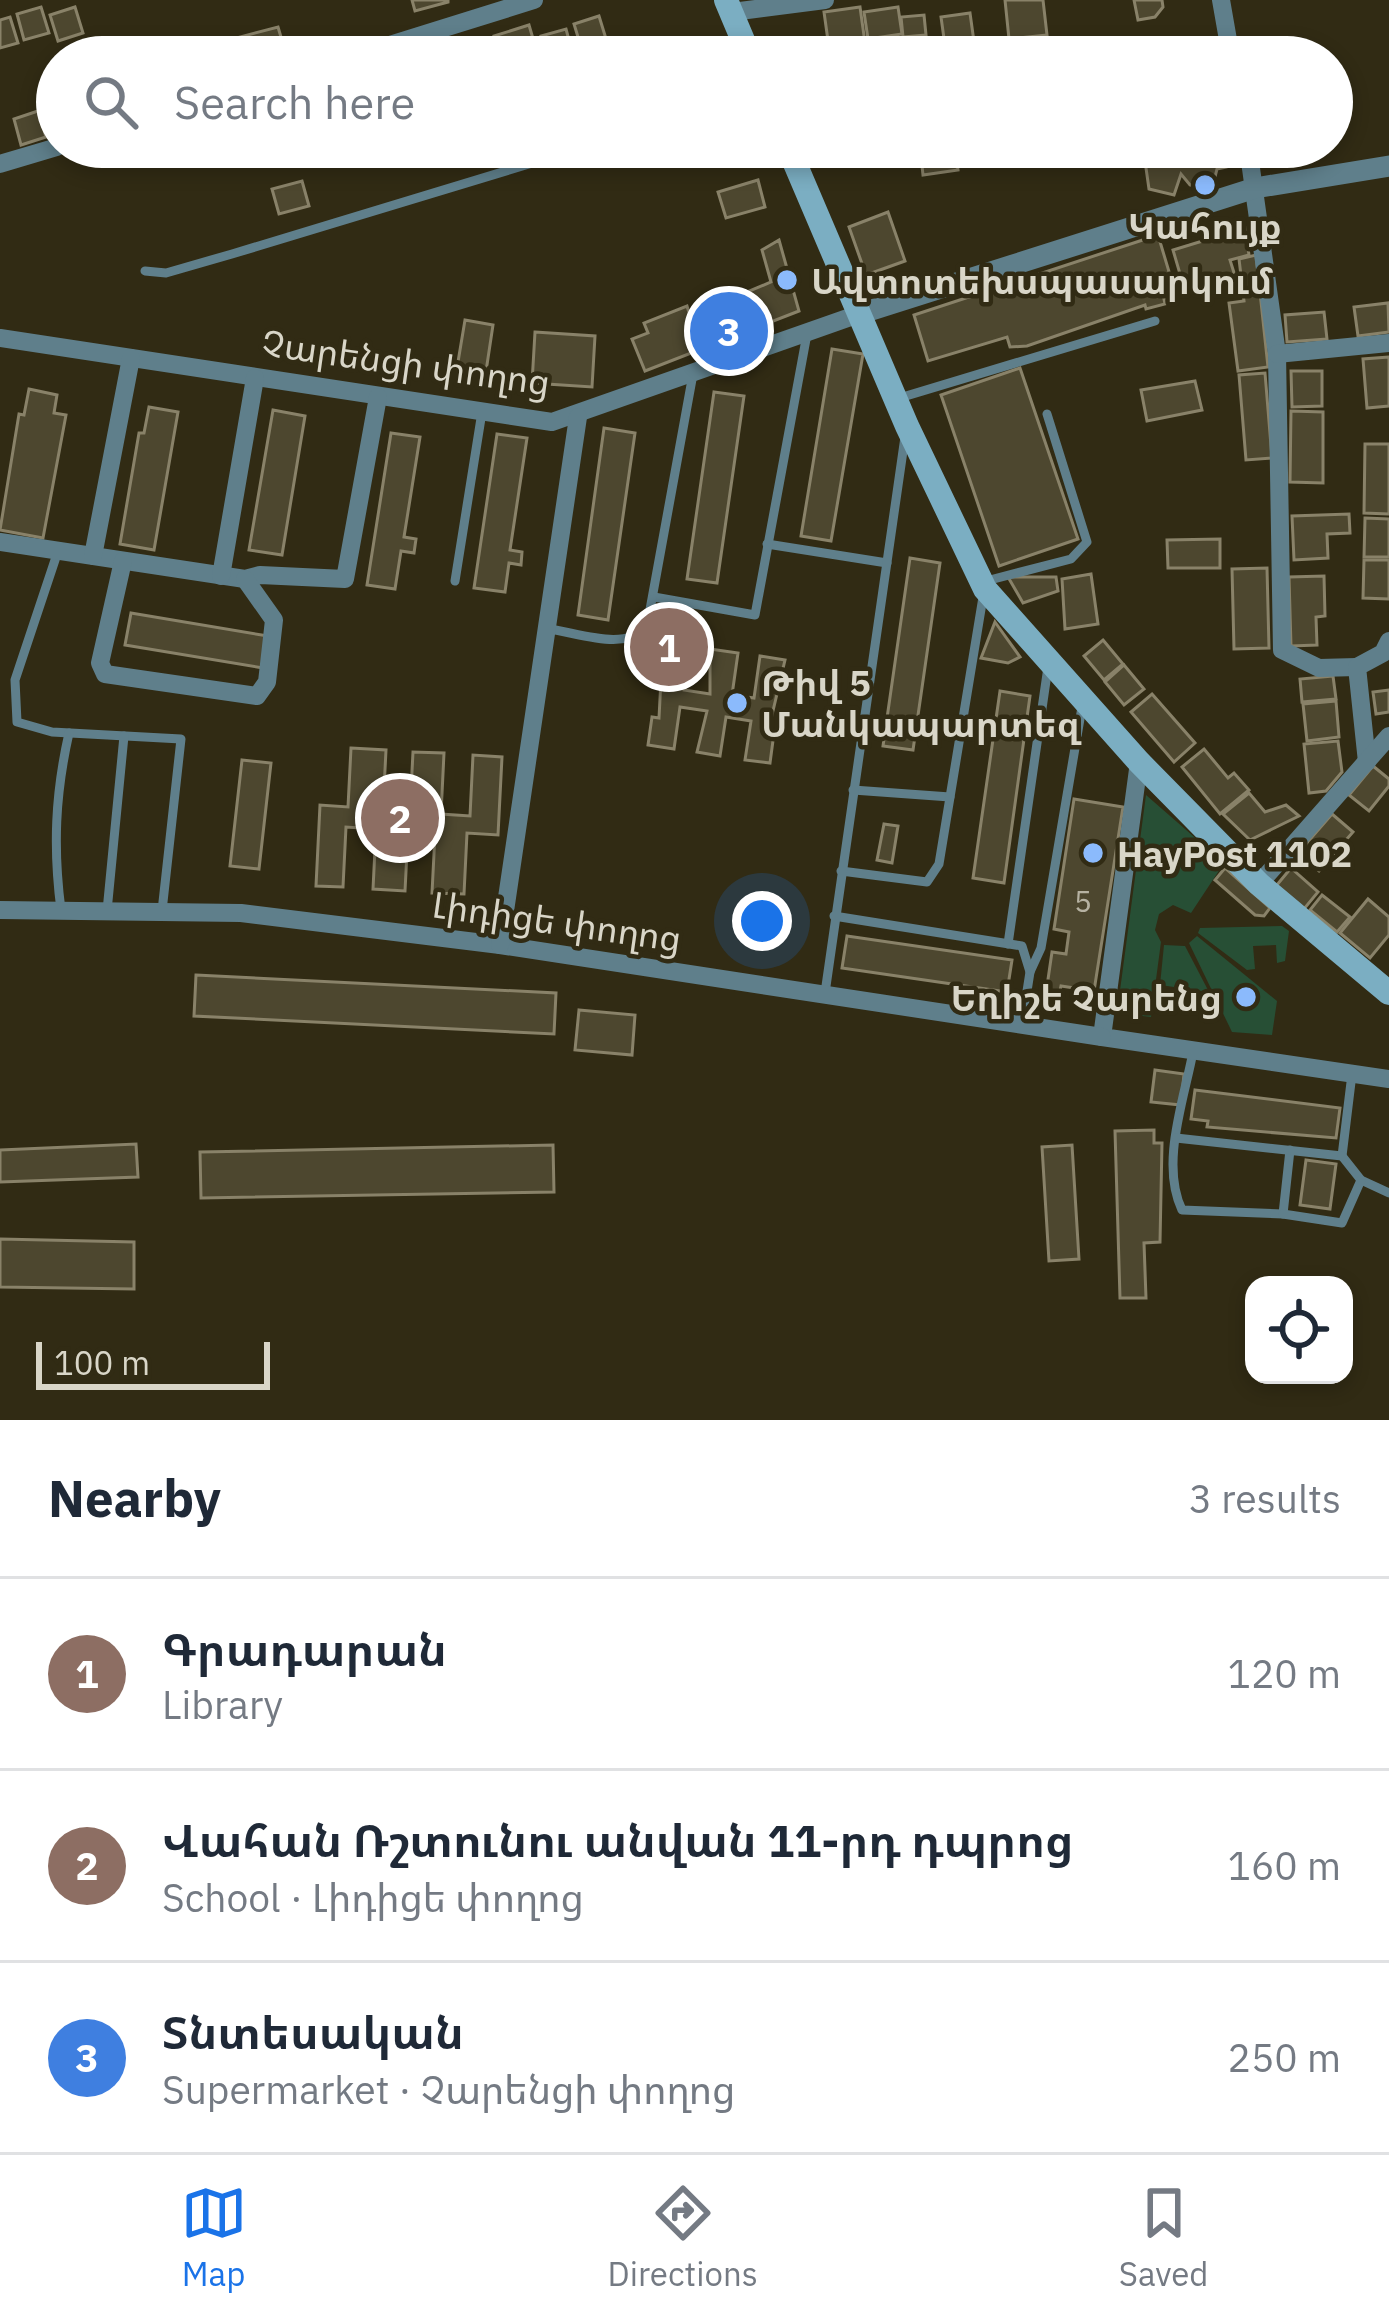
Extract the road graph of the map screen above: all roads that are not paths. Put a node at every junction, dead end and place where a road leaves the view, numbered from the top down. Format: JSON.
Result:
{"nodes":[{"id":1,"x":534,"y":0,"type":"edge"},
{"id":2,"x":825,"y":0,"type":"edge"},
{"id":3,"x":1221,"y":0,"type":"edge"},
{"id":4,"x":729,"y":6,"type":"edge"},
{"id":5,"x":418,"y":36,"type":"edge"},
{"id":6,"x":741,"y":36,"type":"edge"},
{"id":7,"x":1227,"y":36,"type":"edge"},
{"id":8,"x":36,"y":153,"type":"edge"},
{"id":9,"x":0,"y":164,"type":"edge"},
{"id":10,"x":1389,"y":166,"type":"edge"},
{"id":11,"x":515,"y":168,"type":"edge"},
{"id":12,"x":797,"y":168,"type":"edge"},
{"id":13,"x":1252,"y":168,"type":"edge"},
{"id":14,"x":1255,"y":188,"type":"junction"},
{"id":15,"x":145,"y":271,"type":"dead end"},
{"id":16,"x":859,"y":314,"type":"junction"},
{"id":17,"x":1155,"y":321,"type":"dead end"},
{"id":18,"x":807,"y":334,"type":"junction"},
{"id":19,"x":0,"y":338,"type":"edge"},
{"id":20,"x":1389,"y":343,"type":"edge"},
{"id":21,"x":1277,"y":353,"type":"junction"},
{"id":22,"x":131,"y":358,"type":"junction"},
{"id":23,"x":693,"y":374,"type":"junction"},
{"id":24,"x":254,"y":378,"type":"junction"},
{"id":25,"x":378,"y":397,"type":"junction"},
{"id":26,"x":896,"y":400,"type":"junction"},
{"id":27,"x":482,"y":412,"type":"junction"},
{"id":28,"x":1047,"y":414,"type":"dead end"},
{"id":29,"x":578,"y":417,"type":"junction"},
{"id":30,"x":907,"y":426,"type":"junction"},
{"id":31,"x":0,"y":542,"type":"edge"},
{"id":32,"x":767,"y":544,"type":"junction"},
{"id":33,"x":58,"y":551,"type":"junction"},
{"id":34,"x":93,"y":556,"type":"junction"},
{"id":35,"x":122,"y":561,"type":"junction"},
{"id":36,"x":887,"y":562,"type":"junction"},
{"id":37,"x":221,"y":576,"type":"junction"},
{"id":38,"x":245,"y":579,"type":"junction"},
{"id":39,"x":455,"y":581,"type":"dead end"},
{"id":40,"x":983,"y":586,"type":"junction"},
{"id":41,"x":654,"y":597,"type":"junction"},
{"id":42,"x":546,"y":628,"type":"junction"},
{"id":43,"x":1389,"y":641,"type":"edge"},
{"id":44,"x":1048,"y":661,"type":"junction"},
{"id":45,"x":1357,"y":668,"type":"junction"},
{"id":46,"x":1083,"y":700,"type":"junction"},
{"id":47,"x":68,"y":734,"type":"junction"},
{"id":48,"x":124,"y":736,"type":"junction"},
{"id":49,"x":1389,"y":736,"type":"edge"},
{"id":50,"x":1139,"y":762,"type":"junction"},
{"id":51,"x":1367,"y":762,"type":"junction"},
{"id":52,"x":853,"y":790,"type":"junction"},
{"id":53,"x":950,"y":797,"type":"junction"},
{"id":54,"x":841,"y":871,"type":"junction"},
{"id":55,"x":1259,"y":884,"type":"junction"},
{"id":56,"x":0,"y":910,"type":"edge"},
{"id":57,"x":61,"y":910,"type":"junction"},
{"id":58,"x":106,"y":911,"type":"junction"},
{"id":59,"x":162,"y":911,"type":"junction"},
{"id":60,"x":834,"y":916,"type":"junction"},
{"id":61,"x":1008,"y":944,"type":"junction"},
{"id":62,"x":500,"y":945,"type":"junction"},
{"id":63,"x":1389,"y":968,"type":"edge"},
{"id":64,"x":1030,"y":972,"type":"junction"},
{"id":65,"x":1362,"y":973,"type":"junction"},
{"id":66,"x":825,"y":993,"type":"junction"},
{"id":67,"x":1389,"y":993,"type":"edge"},
{"id":68,"x":1022,"y":1024,"type":"junction"},
{"id":69,"x":1102,"y":1037,"type":"junction"},
{"id":70,"x":1193,"y":1052,"type":"junction"},
{"id":71,"x":1352,"y":1074,"type":"junction"},
{"id":72,"x":1389,"y":1079,"type":"edge"},
{"id":73,"x":1176,"y":1138,"type":"junction"},
{"id":74,"x":1290,"y":1150,"type":"junction"},
{"id":75,"x":1342,"y":1156,"type":"junction"},
{"id":76,"x":1361,"y":1180,"type":"junction"},
{"id":77,"x":1389,"y":1193,"type":"edge"},
{"id":78,"x":1283,"y":1214,"type":"junction"}],
"edges":[{"from":1,"to":5,"type":"street"},
{"from":2,"to":4,"type":"street"},
{"from":3,"to":7,"type":"street"},
{"from":4,"to":6,"type":"main road"},
{"from":8,"to":9,"type":"street"},
{"from":10,"to":14,"type":"street"},
{"from":11,"to":15,"type":"lane"},
{"from":12,"to":16,"type":"main road"},
{"from":13,"to":14,"type":"street"},
{"from":14,"to":16,"type":"street"},
{"from":14,"to":21,"type":"street"},
{"from":16,"to":18,"type":"street","name":"Չարենցի փողոց"},
{"from":16,"to":26,"type":"main road"},
{"from":17,"to":26,"type":"lane"},
{"from":18,"to":23,"type":"street","name":"Չարենցի փողոց"},
{"from":18,"to":32,"type":"lane"},
{"from":19,"to":22,"type":"street","name":"Չարենցի փողոց"},
{"from":20,"to":21,"type":"street"},
{"from":21,"to":45,"type":"street"},
{"from":22,"to":24,"type":"street","name":"Չարենցի փողոց"},
{"from":22,"to":34,"type":"street"},
{"from":23,"to":29,"type":"street","name":"Չարենցի փողոց"},
{"from":23,"to":41,"type":"lane"},
{"from":24,"to":25,"type":"street","name":"Չարենցի փողոց"},
{"from":24,"to":37,"type":"street"},
{"from":25,"to":27,"type":"street","name":"Չարենցի փողոց"},
{"from":25,"to":38,"type":"street"},
{"from":26,"to":30,"type":"main road"},
{"from":27,"to":29,"type":"street","name":"Չարենցի փողոց"},
{"from":27,"to":39,"type":"lane"},
{"from":28,"to":40,"type":"lane"},
{"from":29,"to":42,"type":"street"},
{"from":30,"to":36,"type":"lane"},
{"from":30,"to":40,"type":"main road"},
{"from":31,"to":33,"type":"street"},
{"from":32,"to":36,"type":"lane"},
{"from":32,"to":41,"type":"lane"},
{"from":33,"to":34,"type":"street"},
{"from":33,"to":47,"type":"lane"},
{"from":34,"to":35,"type":"street"},
{"from":35,"to":37,"type":"street"},
{"from":35,"to":38,"type":"street"},
{"from":36,"to":52,"type":"lane"},
{"from":37,"to":38,"type":"street"},
{"from":40,"to":44,"type":"main road"},
{"from":40,"to":53,"type":"lane"},
{"from":41,"to":42,"type":"lane"},
{"from":42,"to":62,"type":"street"},
{"from":43,"to":45,"type":"street"},
{"from":44,"to":46,"type":"main road"},
{"from":44,"to":61,"type":"lane"},
{"from":45,"to":51,"type":"street"},
{"from":46,"to":50,"type":"main road"},
{"from":46,"to":64,"type":"lane"},
{"from":47,"to":48,"type":"lane"},
{"from":47,"to":57,"type":"lane"},
{"from":48,"to":58,"type":"lane"},
{"from":48,"to":59,"type":"lane"},
{"from":49,"to":51,"type":"street"},
{"from":50,"to":55,"type":"main road"},
{"from":50,"to":69,"type":"street"},
{"from":51,"to":55,"type":"street"},
{"from":52,"to":53,"type":"lane"},
{"from":52,"to":54,"type":"lane"},
{"from":53,"to":54,"type":"lane"},
{"from":54,"to":60,"type":"lane"},
{"from":55,"to":65,"type":"main road"},
{"from":56,"to":57,"type":"street","name":"Լիդիցե փողոց"},
{"from":57,"to":58,"type":"street","name":"Լիդիցե փողոց"},
{"from":58,"to":59,"type":"street","name":"Լիդիցե փողոց"},
{"from":59,"to":62,"type":"street","name":"Լիդիցե փողոց"},
{"from":60,"to":61,"type":"lane"},
{"from":60,"to":66,"type":"lane"},
{"from":61,"to":64,"type":"lane"},
{"from":62,"to":66,"type":"street","name":"Լիդիցե փողոց"},
{"from":63,"to":65,"type":"street"},
{"from":64,"to":68,"type":"lane"},
{"from":65,"to":67,"type":"main road"},
{"from":66,"to":68,"type":"street","name":"Լիդիցե փողոց"},
{"from":68,"to":69,"type":"street","name":"Լիդիցե փողոց"},
{"from":69,"to":70,"type":"street","name":"Լիդիցե փողոց"},
{"from":70,"to":71,"type":"street","name":"Լիդիցե փողոց"},
{"from":70,"to":73,"type":"lane"},
{"from":71,"to":72,"type":"street","name":"Լիդիցե փողոց"},
{"from":71,"to":75,"type":"lane"},
{"from":73,"to":74,"type":"lane"},
{"from":73,"to":78,"type":"lane"},
{"from":74,"to":75,"type":"lane"},
{"from":74,"to":78,"type":"lane"},
{"from":75,"to":76,"type":"lane"},
{"from":76,"to":77,"type":"lane"},
{"from":76,"to":78,"type":"lane"}]}
